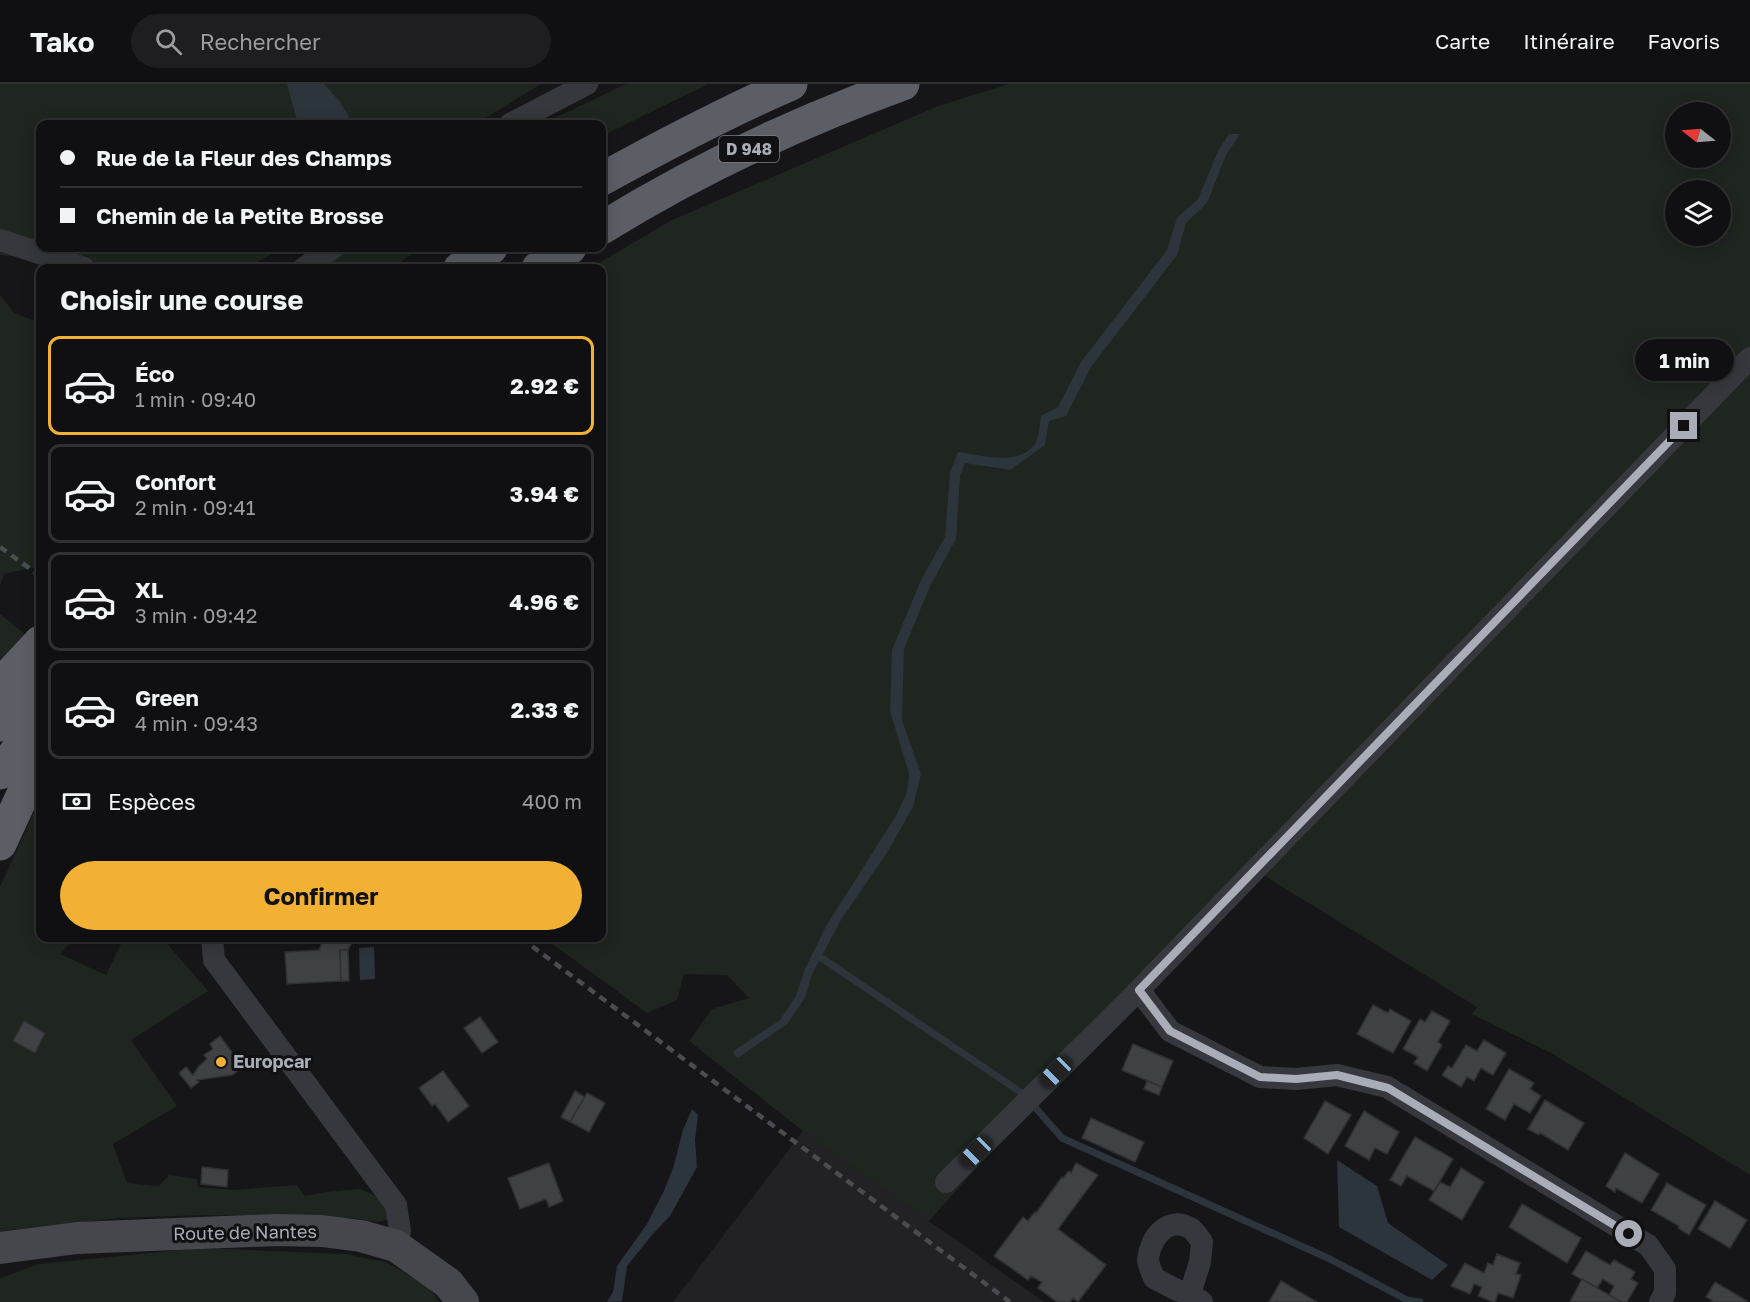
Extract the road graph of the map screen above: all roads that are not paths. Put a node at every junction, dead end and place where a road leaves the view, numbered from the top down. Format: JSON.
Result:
{"nodes":[{"id":1,"x":587,"y":84,"type":"edge"},
{"id":2,"x":791,"y":84,"type":"edge"},
{"id":3,"x":903,"y":84,"type":"edge"},
{"id":4,"x":518,"y":120,"type":"edge"},
{"id":5,"x":606,"y":177,"type":"edge"},
{"id":6,"x":606,"y":226,"type":"edge"},
{"id":7,"x":0,"y":240,"type":"edge"},
{"id":8,"x":36,"y":252,"type":"edge"},
{"id":9,"x":36,"y":252,"type":"edge"},
{"id":10,"x":327,"y":252,"type":"edge"},
{"id":11,"x":485,"y":252,"type":"edge"},
{"id":12,"x":564,"y":252,"type":"edge"},
{"id":13,"x":72,"y":264,"type":"edge"},
{"id":14,"x":310,"y":264,"type":"edge"},
{"id":15,"x":466,"y":264,"type":"edge"},
{"id":16,"x":544,"y":264,"type":"edge"},
{"id":17,"x":1750,"y":358,"type":"edge"},
{"id":18,"x":36,"y":646,"type":"edge"},
{"id":19,"x":36,"y":676,"type":"edge"},
{"id":20,"x":0,"y":685,"type":"edge"},
{"id":21,"x":0,"y":725,"type":"edge"},
{"id":22,"x":36,"y":725,"type":"edge"},
{"id":23,"x":36,"y":766,"type":"edge"},
{"id":24,"x":0,"y":773,"type":"edge"},
{"id":25,"x":0,"y":844,"type":"edge"},
{"id":26,"x":212,"y":942,"type":"edge"},
{"id":27,"x":1139,"y":990,"type":"junction"},
{"id":28,"x":946,"y":1182,"type":"dead end"},
{"id":29,"x":396,"y":1246,"type":"junction"},
{"id":30,"x":2,"y":1249,"type":"edge"},
{"id":31,"x":463,"y":1302,"type":"edge"},
{"id":32,"x":1660,"y":1302,"type":"edge"}],
"edges":[{"from":1,"to":4,"type":"street"},
{"from":2,"to":5,"type":"highway","number":"D 948"},
{"from":3,"to":6,"type":"highway","number":"D 948"},
{"from":7,"to":8,"type":"street"},
{"from":9,"to":13,"type":"street"},
{"from":10,"to":14,"type":"street"},
{"from":11,"to":15,"type":"highway"},
{"from":12,"to":16,"type":"highway"},
{"from":17,"to":27,"type":"street"},
{"from":18,"to":20,"type":"highway"},
{"from":19,"to":21,"type":"highway"},
{"from":22,"to":24,"type":"highway"},
{"from":23,"to":25,"type":"highway"},
{"from":26,"to":29,"type":"street"},
{"from":27,"to":28,"type":"street"},
{"from":27,"to":32,"type":"street"},
{"from":29,"to":30,"type":"main road","name":"Route de Nantes"},
{"from":29,"to":31,"type":"main road","name":"Route de Nantes"}]}
